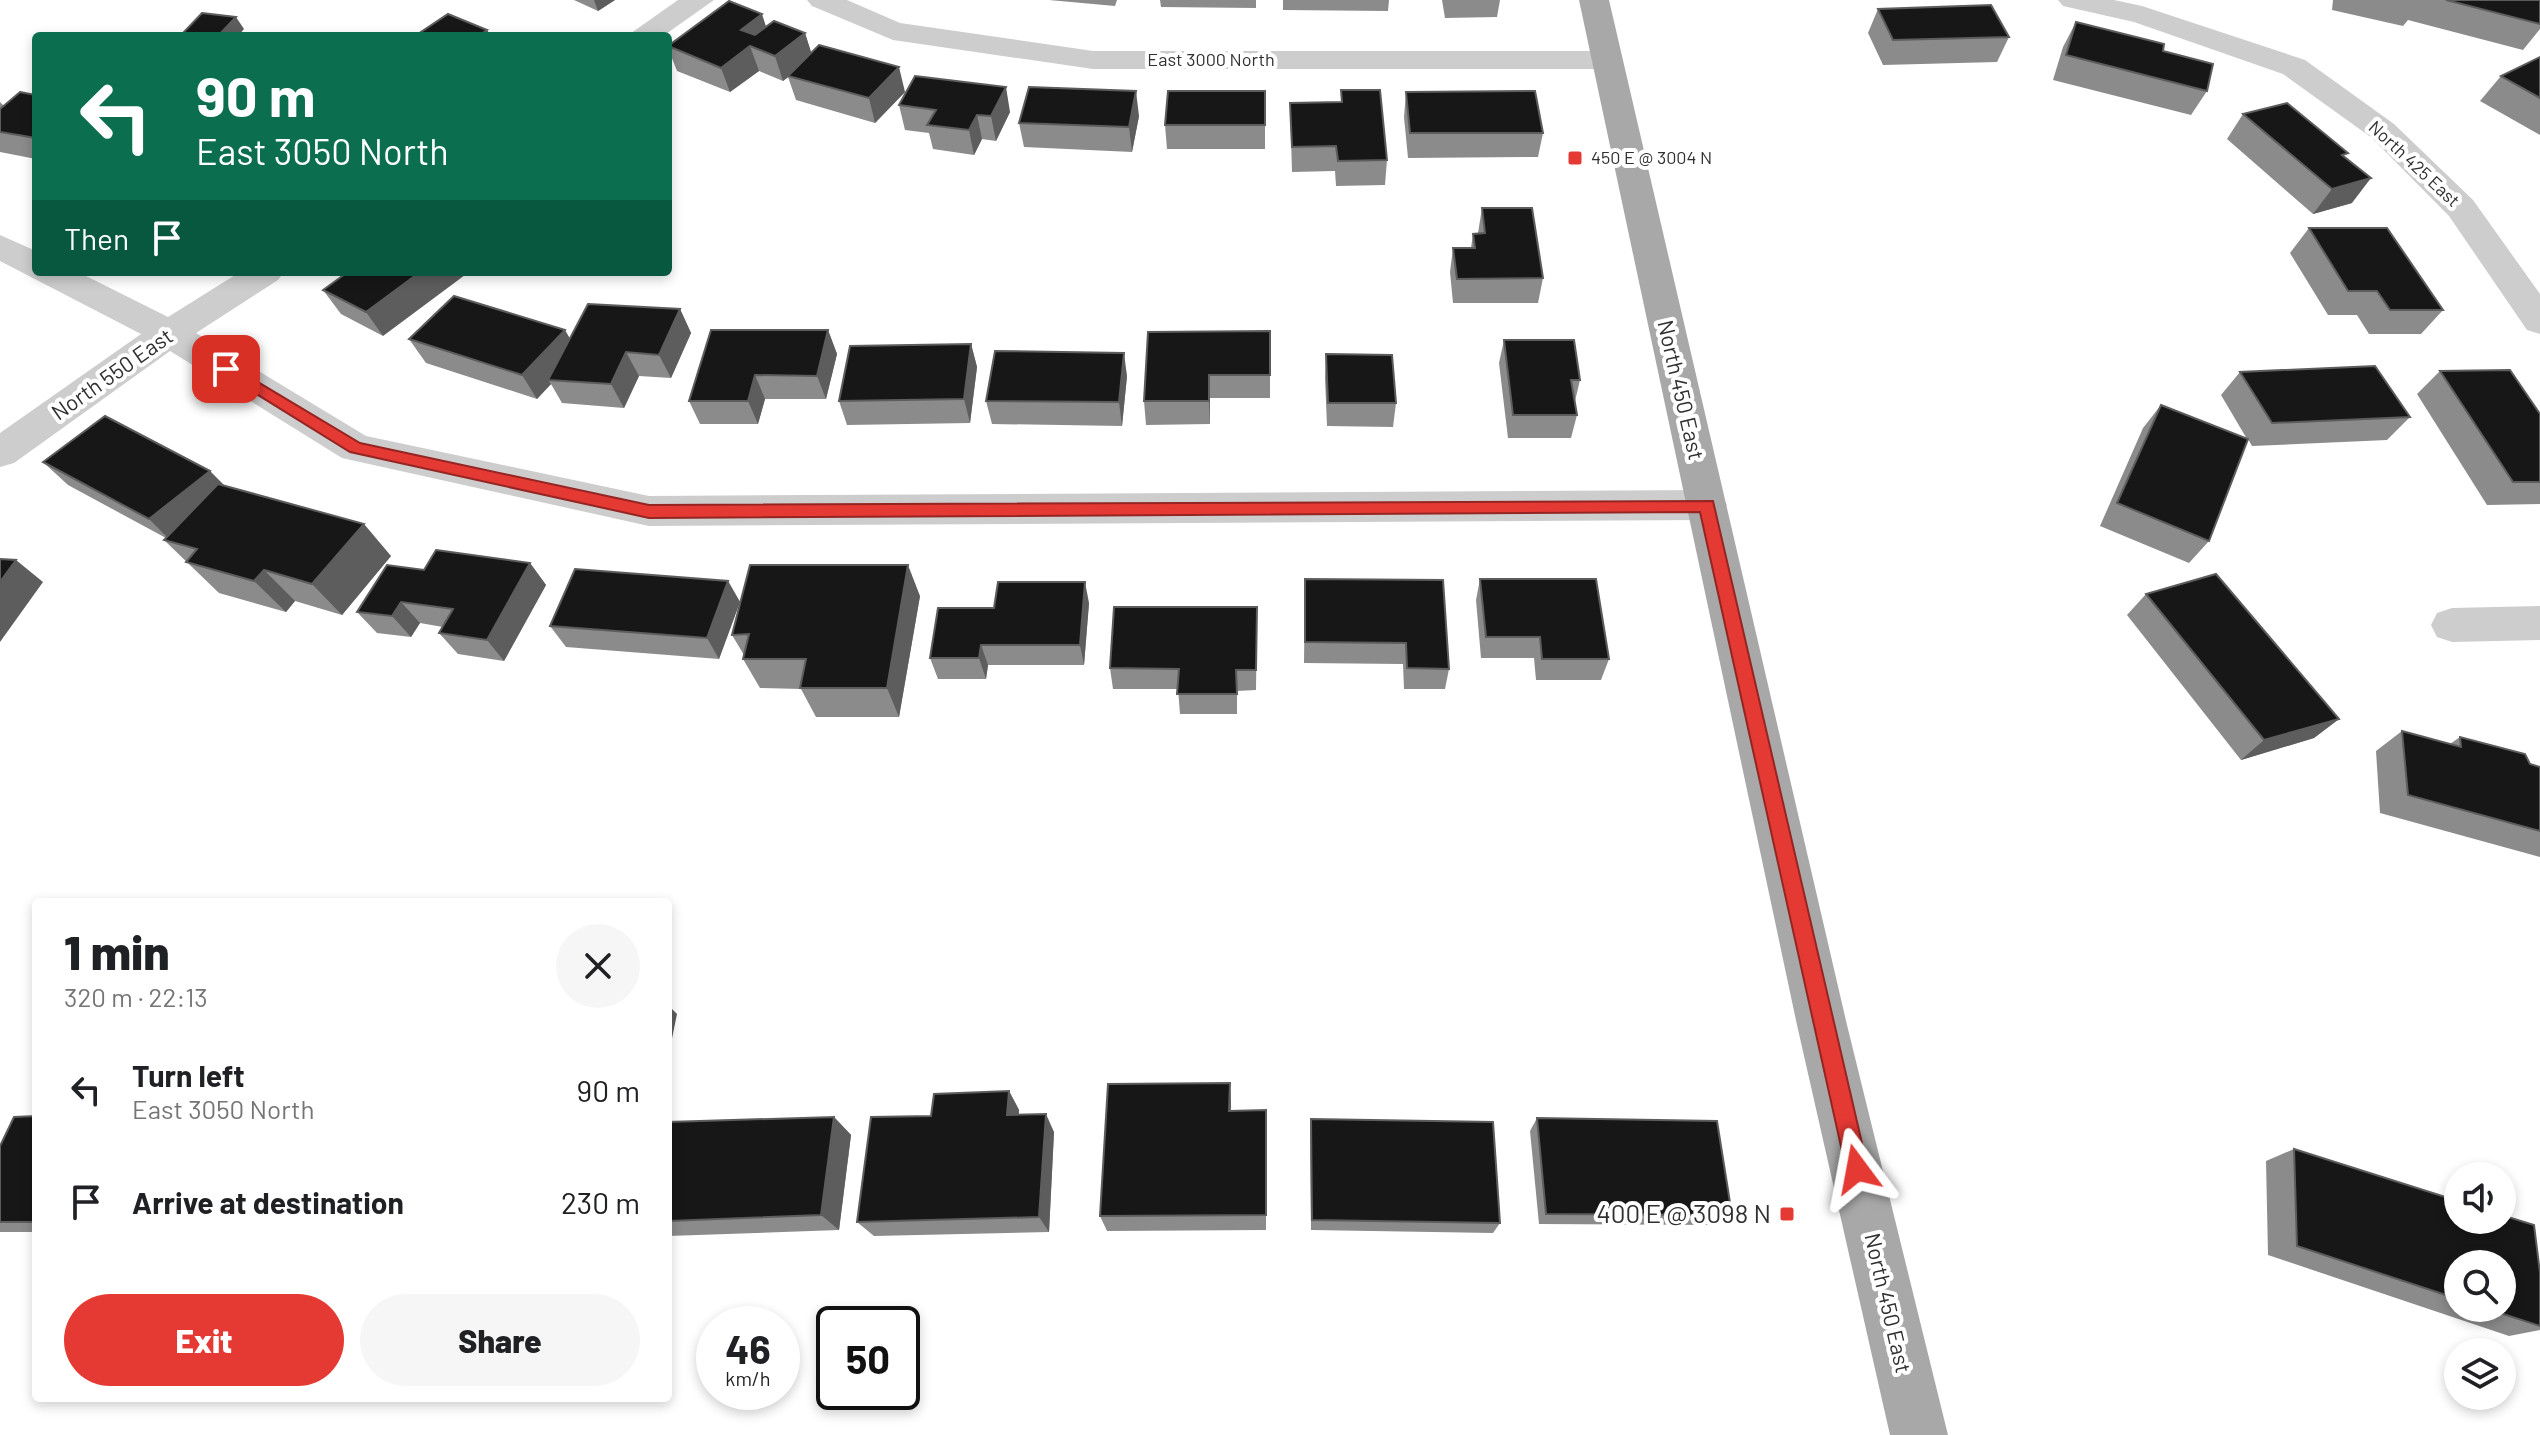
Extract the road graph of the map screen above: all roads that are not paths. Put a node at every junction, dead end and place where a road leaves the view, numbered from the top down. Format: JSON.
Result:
{"nodes":[{"id":1,"x":699,"y":0,"type":"edge"},
{"id":2,"x":822,"y":0,"type":"edge"},
{"id":3,"x":1594,"y":0,"type":"edge"},
{"id":4,"x":2073,"y":0,"type":"edge"},
{"id":5,"x":648,"y":32,"type":"edge"},
{"id":6,"x":1608,"y":60,"type":"junction"},
{"id":7,"x":0,"y":247,"type":"edge"},
{"id":8,"x":32,"y":263,"type":"edge"},
{"id":9,"x":57,"y":276,"type":"edge"},
{"id":10,"x":260,"y":276,"type":"edge"},
{"id":11,"x":2540,"y":321,"type":"edge"},
{"id":12,"x":169,"y":333,"type":"junction"},
{"id":13,"x":0,"y":453,"type":"edge"},
{"id":14,"x":1707,"y":505,"type":"junction"},
{"id":15,"x":2540,"y":623,"type":"edge"},
{"id":16,"x":2452,"y":625,"type":"dead end"},
{"id":17,"x":1919,"y":1435,"type":"edge"}],
"edges":[{"from":1,"to":5,"type":"street"},
{"from":2,"to":6,"type":"street","name":"East 3000 North"},
{"from":3,"to":6,"type":"main road","name":"North 450 East"},
{"from":4,"to":11,"type":"street","name":"North 425 East"},
{"from":6,"to":14,"type":"main road","name":"North 450 East"},
{"from":7,"to":8,"type":"street"},
{"from":9,"to":12,"type":"street"},
{"from":10,"to":12,"type":"street","name":"North 550 East"},
{"from":12,"to":13,"type":"street","name":"North 550 East"},
{"from":12,"to":14,"type":"street"},
{"from":14,"to":17,"type":"main road","name":"North 450 East"},
{"from":15,"to":16,"type":"street"}]}
